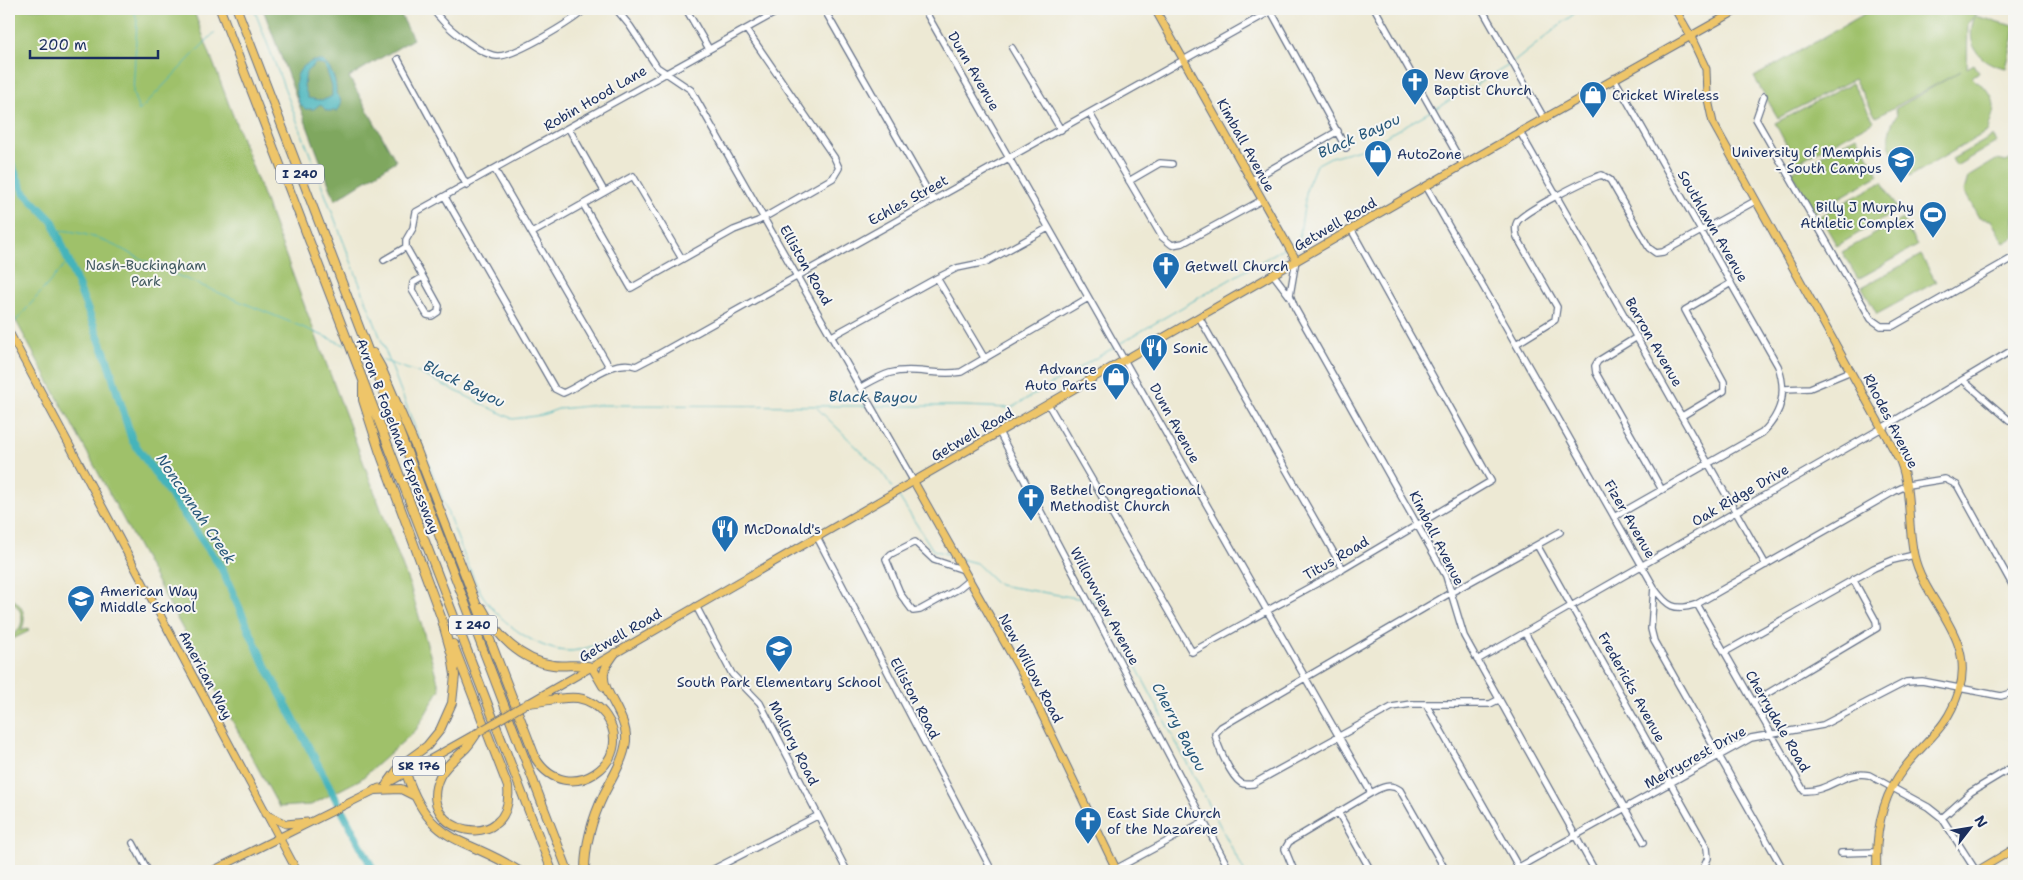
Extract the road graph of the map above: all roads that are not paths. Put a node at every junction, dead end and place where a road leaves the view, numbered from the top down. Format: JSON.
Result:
{"nodes":[{"id":1,"x":220,"y":9,"type":"edge"},
{"id":2,"x":237,"y":9,"type":"edge"},
{"id":3,"x":433,"y":9,"type":"edge"},
{"id":4,"x":585,"y":9,"type":"edge"},
{"id":5,"x":616,"y":9,"type":"edge"},
{"id":6,"x":686,"y":9,"type":"edge"},
{"id":7,"x":780,"y":9,"type":"edge"},
{"id":8,"x":824,"y":9,"type":"edge"},
{"id":9,"x":924,"y":9,"type":"edge"},
{"id":10,"x":1155,"y":9,"type":"edge"},
{"id":11,"x":1375,"y":9,"type":"edge"},
{"id":12,"x":1482,"y":9,"type":"edge"},
{"id":13,"x":1675,"y":9,"type":"edge"},
{"id":14,"x":1739,"y":9,"type":"edge"},
{"id":15,"x":1271,"y":10,"type":"edge"},
{"id":16,"x":746,"y":29,"type":"junction"},
{"id":17,"x":1690,"y":35,"type":"junction"},
{"id":18,"x":1012,"y":48,"type":"dead end"},
{"id":19,"x":709,"y":50,"type":"junction"},
{"id":20,"x":398,"y":59,"type":"dead end"},
{"id":21,"x":1185,"y":61,"type":"junction"},
{"id":22,"x":664,"y":72,"type":"junction"},
{"id":23,"x":1614,"y":78,"type":"junction"},
{"id":24,"x":1764,"y":96,"type":"dead end"},
{"id":25,"x":1090,"y":114,"type":"junction"},
{"id":26,"x":1544,"y":118,"type":"junction"},
{"id":27,"x":569,"y":129,"type":"junction"},
{"id":28,"x":1061,"y":130,"type":"junction"},
{"id":29,"x":1338,"y":131,"type":"junction"},
{"id":30,"x":1520,"y":132,"type":"junction"},
{"id":31,"x":1346,"y":148,"type":"dead end"},
{"id":32,"x":1008,"y":157,"type":"junction"},
{"id":33,"x":1172,"y":164,"type":"dead end"},
{"id":34,"x":1463,"y":165,"type":"junction"},
{"id":35,"x":495,"y":170,"type":"junction"},
{"id":36,"x":1252,"y":180,"type":"junction"},
{"id":37,"x":1129,"y":181,"type":"junction"},
{"id":38,"x":467,"y":186,"type":"junction"},
{"id":39,"x":1426,"y":186,"type":"junction"},
{"id":40,"x":604,"y":191,"type":"junction"},
{"id":41,"x":1557,"y":196,"type":"junction"},
{"id":42,"x":445,"y":197,"type":"junction"},
{"id":43,"x":933,"y":200,"type":"junction"},
{"id":44,"x":1262,"y":200,"type":"junction"},
{"id":45,"x":1755,"y":201,"type":"junction"},
{"id":46,"x":583,"y":204,"type":"junction"},
{"id":47,"x":764,"y":217,"type":"junction"},
{"id":48,"x":1048,"y":228,"type":"junction"},
{"id":49,"x":1351,"y":229,"type":"junction"},
{"id":50,"x":1702,"y":231,"type":"junction"},
{"id":51,"x":532,"y":233,"type":"junction"},
{"id":52,"x":406,"y":247,"type":"junction"},
{"id":53,"x":2014,"y":257,"type":"edge"},
{"id":54,"x":682,"y":259,"type":"junction"},
{"id":55,"x":384,"y":260,"type":"dead end"},
{"id":56,"x":1296,"y":260,"type":"junction"},
{"id":57,"x":1273,"y":274,"type":"junction"},
{"id":58,"x":798,"y":275,"type":"junction"},
{"id":59,"x":423,"y":277,"type":"junction"},
{"id":60,"x":938,"y":278,"type":"junction"},
{"id":61,"x":1732,"y":284,"type":"junction"},
{"id":62,"x":1088,"y":298,"type":"junction"},
{"id":63,"x":1292,"y":298,"type":"junction"},
{"id":64,"x":1199,"y":317,"type":"junction"},
{"id":65,"x":10,"y":335,"type":"edge"},
{"id":66,"x":832,"y":336,"type":"junction"},
{"id":67,"x":1637,"y":337,"type":"junction"},
{"id":68,"x":364,"y":339,"type":"junction"},
{"id":69,"x":1516,"y":344,"type":"junction"},
{"id":70,"x":2014,"y":349,"type":"edge"},
{"id":71,"x":985,"y":359,"type":"junction"},
{"id":72,"x":1125,"y":360,"type":"junction"},
{"id":73,"x":610,"y":368,"type":"junction"},
{"id":74,"x":1851,"y":371,"type":"junction"},
{"id":75,"x":361,"y":375,"type":"junction"},
{"id":76,"x":1964,"y":381,"type":"junction"},
{"id":77,"x":861,"y":387,"type":"junction"},
{"id":78,"x":1784,"y":389,"type":"junction"},
{"id":79,"x":1048,"y":404,"type":"junction"},
{"id":80,"x":1682,"y":416,"type":"junction"},
{"id":81,"x":2014,"y":421,"type":"edge"},
{"id":82,"x":1882,"y":428,"type":"junction"},
{"id":83,"x":999,"y":432,"type":"junction"},
{"id":84,"x":1710,"y":463,"type":"junction"},
{"id":85,"x":914,"y":482,"type":"junction"},
{"id":86,"x":1908,"y":486,"type":"junction"},
{"id":87,"x":1662,"y":490,"type":"junction"},
{"id":88,"x":1735,"y":512,"type":"junction"},
{"id":89,"x":1614,"y":517,"type":"junction"},
{"id":90,"x":1418,"y":526,"type":"junction"},
{"id":91,"x":1560,"y":532,"type":"dead end"},
{"id":92,"x":816,"y":537,"type":"junction"},
{"id":93,"x":1537,"y":545,"type":"junction"},
{"id":94,"x":1914,"y":556,"type":"junction"},
{"id":95,"x":459,"y":561,"type":"junction"},
{"id":96,"x":1766,"y":565,"type":"junction"},
{"id":97,"x":1643,"y":566,"type":"junction"},
{"id":98,"x":1342,"y":569,"type":"junction"},
{"id":99,"x":964,"y":570,"type":"junction"},
{"id":100,"x":969,"y":580,"type":"junction"},
{"id":101,"x":1853,"y":580,"type":"junction"},
{"id":102,"x":1654,"y":587,"type":"junction"},
{"id":103,"x":2014,"y":588,"type":"edge"},
{"id":104,"x":1452,"y":592,"type":"junction"},
{"id":105,"x":1696,"y":604,"type":"junction"},
{"id":106,"x":696,"y":606,"type":"junction"},
{"id":107,"x":1572,"y":606,"type":"junction"},
{"id":108,"x":1267,"y":612,"type":"junction"},
{"id":109,"x":441,"y":617,"type":"junction"},
{"id":110,"x":1525,"y":633,"type":"junction"},
{"id":111,"x":1724,"y":652,"type":"junction"},
{"id":112,"x":615,"y":653,"type":"junction"},
{"id":113,"x":1477,"y":660,"type":"junction"},
{"id":114,"x":592,"y":667,"type":"junction"},
{"id":115,"x":1304,"y":679,"type":"junction"},
{"id":116,"x":1960,"y":690,"type":"junction"},
{"id":117,"x":2014,"y":692,"type":"edge"},
{"id":118,"x":612,"y":699,"type":"junction"},
{"id":119,"x":1498,"y":700,"type":"junction"},
{"id":120,"x":1753,"y":702,"type":"junction"},
{"id":121,"x":526,"y":704,"type":"junction"},
{"id":122,"x":1427,"y":706,"type":"junction"},
{"id":123,"x":478,"y":733,"type":"junction"},
{"id":124,"x":1770,"y":733,"type":"junction"},
{"id":125,"x":1337,"y":737,"type":"junction"},
{"id":126,"x":1719,"y":756,"type":"junction"},
{"id":127,"x":2014,"y":766,"type":"edge"},
{"id":128,"x":406,"y":773,"type":"junction"},
{"id":129,"x":387,"y":784,"type":"junction"},
{"id":130,"x":1672,"y":784,"type":"junction"},
{"id":131,"x":1892,"y":787,"type":"junction"},
{"id":132,"x":375,"y":790,"type":"junction"},
{"id":133,"x":1371,"y":793,"type":"junction"},
{"id":134,"x":416,"y":798,"type":"junction"},
{"id":135,"x":1625,"y":809,"type":"junction"},
{"id":136,"x":1338,"y":812,"type":"junction"},
{"id":137,"x":265,"y":814,"type":"junction"},
{"id":138,"x":817,"y":816,"type":"junction"},
{"id":139,"x":1942,"y":818,"type":"junction"},
{"id":140,"x":312,"y":822,"type":"junction"},
{"id":141,"x":1203,"y":822,"type":"junction"},
{"id":142,"x":1576,"y":835,"type":"junction"},
{"id":143,"x":278,"y":839,"type":"junction"},
{"id":144,"x":1644,"y":842,"type":"dead end"},
{"id":145,"x":133,"y":843,"type":"dead end"},
{"id":146,"x":2014,"y":849,"type":"edge"},
{"id":147,"x":1876,"y":852,"type":"junction"},
{"id":148,"x":1840,"y":853,"type":"dead end"},
{"id":149,"x":1519,"y":868,"type":"junction"},
{"id":150,"x":148,"y":871,"type":"edge"},
{"id":151,"x":212,"y":871,"type":"edge"},
{"id":152,"x":297,"y":871,"type":"edge"},
{"id":153,"x":519,"y":871,"type":"edge"},
{"id":154,"x":552,"y":871,"type":"edge"},
{"id":155,"x":568,"y":871,"type":"edge"},
{"id":156,"x":585,"y":871,"type":"edge"},
{"id":157,"x":710,"y":871,"type":"edge"},
{"id":158,"x":847,"y":871,"type":"edge"},
{"id":159,"x":992,"y":871,"type":"edge"},
{"id":160,"x":1115,"y":871,"type":"edge"},
{"id":161,"x":1230,"y":871,"type":"edge"},
{"id":162,"x":1294,"y":871,"type":"edge"},
{"id":163,"x":1371,"y":871,"type":"edge"},
{"id":164,"x":1446,"y":871,"type":"edge"},
{"id":165,"x":1512,"y":871,"type":"edge"},
{"id":166,"x":1595,"y":871,"type":"edge"},
{"id":167,"x":1702,"y":871,"type":"edge"},
{"id":168,"x":1784,"y":871,"type":"edge"},
{"id":169,"x":1877,"y":871,"type":"edge"},
{"id":170,"x":1976,"y":871,"type":"edge"}],
"edges":[{"from":1,"to":75,"type":"highway","name":"Avron B Fogelman Expressway","number":"I 240"},
{"from":2,"to":68,"type":"highway","name":"Avron B Fogelman Expressway","number":"I 240"},
{"from":3,"to":4,"type":"street"},
{"from":5,"to":22,"type":"street","name":"Elliston Road"},
{"from":6,"to":19,"type":"street"},
{"from":7,"to":16,"type":"street","name":"Robin Hood Lane"},
{"from":8,"to":43,"type":"street"},
{"from":9,"to":32,"type":"street","name":"Dunn Avenue"},
{"from":10,"to":21,"type":"main road","name":"Kimball Avenue"},
{"from":11,"to":34,"type":"street"},
{"from":12,"to":26,"type":"street"},
{"from":13,"to":17,"type":"main road","name":"Rhodes Avenue"},
{"from":14,"to":17,"type":"main road","name":"Getwell Road"},
{"from":15,"to":21,"type":"street","name":"Echles Street"},
{"from":15,"to":29,"type":"street"},
{"from":16,"to":19,"type":"street","name":"Robin Hood Lane"},
{"from":16,"to":47,"type":"street"},
{"from":17,"to":23,"type":"main road","name":"Getwell Road"},
{"from":17,"to":45,"type":"main road","name":"Rhodes Avenue"},
{"from":18,"to":28,"type":"street"},
{"from":19,"to":22,"type":"street","name":"Robin Hood Lane"},
{"from":20,"to":38,"type":"street"},
{"from":21,"to":25,"type":"street","name":"Echles Street"},
{"from":21,"to":36,"type":"main road","name":"Kimball Avenue"},
{"from":22,"to":27,"type":"street","name":"Robin Hood Lane"},
{"from":22,"to":47,"type":"street","name":"Elliston Road"},
{"from":23,"to":26,"type":"main road","name":"Getwell Road"},
{"from":23,"to":50,"type":"street","name":"Southlawn Avenue"},
{"from":24,"to":53,"type":"street"},
{"from":25,"to":28,"type":"street","name":"Echles Street"},
{"from":25,"to":37,"type":"street"},
{"from":26,"to":30,"type":"main road","name":"Getwell Road"},
{"from":27,"to":35,"type":"street","name":"Robin Hood Lane"},
{"from":27,"to":40,"type":"street"},
{"from":28,"to":32,"type":"street","name":"Echles Street"},
{"from":29,"to":31,"type":"street"},
{"from":29,"to":36,"type":"street"},
{"from":30,"to":34,"type":"main road","name":"Getwell Road"},
{"from":30,"to":41,"type":"street","name":"Barron Avenue"},
{"from":32,"to":43,"type":"street","name":"Echles Street"},
{"from":32,"to":48,"type":"street","name":"Dunn Avenue"},
{"from":33,"to":37,"type":"street"},
{"from":34,"to":39,"type":"main road","name":"Getwell Road"},
{"from":35,"to":38,"type":"street","name":"Robin Hood Lane"},
{"from":35,"to":51,"type":"street"},
{"from":36,"to":44,"type":"main road","name":"Kimball Avenue"},
{"from":37,"to":44,"type":"street"},
{"from":38,"to":42,"type":"street","name":"Robin Hood Lane"},
{"from":39,"to":49,"type":"main road","name":"Getwell Road"},
{"from":39,"to":69,"type":"street","name":"Fizer Avenue"},
{"from":40,"to":46,"type":"street"},
{"from":40,"to":54,"type":"street"},
{"from":41,"to":50,"type":"street"},
{"from":41,"to":67,"type":"street","name":"Barron Avenue"},
{"from":41,"to":69,"type":"street"},
{"from":42,"to":52,"type":"street","name":"Robin Hood Lane"},
{"from":42,"to":73,"type":"street","name":"Echles Street"},
{"from":43,"to":58,"type":"street","name":"Echles Street"},
{"from":44,"to":56,"type":"main road","name":"Kimball Avenue"},
{"from":45,"to":50,"type":"street"},
{"from":45,"to":74,"type":"main road","name":"Rhodes Avenue"},
{"from":46,"to":51,"type":"street"},
{"from":46,"to":54,"type":"street"},
{"from":47,"to":54,"type":"street"},
{"from":47,"to":58,"type":"street","name":"Elliston Road"},
{"from":48,"to":60,"type":"street"},
{"from":48,"to":62,"type":"street","name":"Dunn Avenue"},
{"from":49,"to":56,"type":"main road","name":"Getwell Road"},
{"from":49,"to":90,"type":"street","name":"Titus Road"},
{"from":50,"to":61,"type":"street","name":"Southlawn Avenue"},
{"from":51,"to":73,"type":"street"},
{"from":52,"to":55,"type":"street"},
{"from":52,"to":59,"type":"street"},
{"from":56,"to":57,"type":"main road","name":"Getwell Road"},
{"from":56,"to":63,"type":"street"},
{"from":57,"to":63,"type":"street","name":"Kimball Avenue"},
{"from":57,"to":64,"type":"main road","name":"Getwell Road"},
{"from":58,"to":66,"type":"street","name":"Elliston Road"},
{"from":58,"to":73,"type":"street","name":"Echles Street"},
{"from":59,"to":59,"type":"street"},
{"from":60,"to":66,"type":"street"},
{"from":60,"to":71,"type":"street"},
{"from":61,"to":78,"type":"street","name":"Southlawn Avenue"},
{"from":61,"to":80,"type":"street"},
{"from":62,"to":71,"type":"street"},
{"from":62,"to":72,"type":"street","name":"Dunn Avenue"},
{"from":63,"to":90,"type":"street","name":"Kimball Avenue"},
{"from":64,"to":72,"type":"main road","name":"Getwell Road"},
{"from":64,"to":98,"type":"street"},
{"from":65,"to":137,"type":"main road","name":"American Way"},
{"from":66,"to":77,"type":"street","name":"Elliston Road"},
{"from":67,"to":80,"type":"street","name":"Barron Avenue"},
{"from":67,"to":87,"type":"street"},
{"from":68,"to":95,"type":"highway"},
{"from":68,"to":155,"type":"highway","name":"Avron B Fogelman Expressway","number":"I 240"},
{"from":69,"to":89,"type":"street","name":"Fizer Avenue"},
{"from":70,"to":76,"type":"street","name":"Oak Ridge Drive"},
{"from":71,"to":77,"type":"street"},
{"from":72,"to":79,"type":"main road","name":"Getwell Road"},
{"from":72,"to":108,"type":"street","name":"Dunn Avenue"},
{"from":74,"to":78,"type":"street"},
{"from":74,"to":82,"type":"main road","name":"Rhodes Avenue"},
{"from":75,"to":109,"type":"highway"},
{"from":75,"to":154,"type":"highway","name":"Avron B Fogelman Expressway","number":"I 240"},
{"from":76,"to":81,"type":"street"},
{"from":76,"to":82,"type":"street","name":"Oak Ridge Drive"},
{"from":77,"to":85,"type":"street","name":"Elliston Road"},
{"from":78,"to":84,"type":"street"},
{"from":79,"to":83,"type":"main road","name":"Getwell Road"},
{"from":79,"to":108,"type":"street","name":"Titus Road"},
{"from":80,"to":84,"type":"street","name":"Barron Avenue"},
{"from":82,"to":86,"type":"main road","name":"Rhodes Avenue"},
{"from":82,"to":88,"type":"street","name":"Oak Ridge Drive"},
{"from":83,"to":85,"type":"main road","name":"Getwell Road"},
{"from":83,"to":141,"type":"street","name":"Willowview Avenue"},
{"from":84,"to":87,"type":"street"},
{"from":84,"to":88,"type":"street","name":"Barron Avenue"},
{"from":85,"to":92,"type":"main road","name":"Getwell Road"},
{"from":85,"to":99,"type":"main road","name":"New Willow Road"},
{"from":86,"to":94,"type":"main road","name":"Rhodes Avenue"},
{"from":86,"to":96,"type":"street"},
{"from":86,"to":103,"type":"street"},
{"from":87,"to":89,"type":"street"},
{"from":88,"to":96,"type":"street","name":"Barron Avenue"},
{"from":88,"to":97,"type":"street","name":"Oak Ridge Drive"},
{"from":89,"to":97,"type":"street","name":"Fizer Avenue"},
{"from":90,"to":98,"type":"street","name":"Titus Road"},
{"from":90,"to":104,"type":"street","name":"Kimball Avenue"},
{"from":91,"to":93,"type":"street"},
{"from":92,"to":106,"type":"main road","name":"Getwell Road"},
{"from":92,"to":159,"type":"street","name":"Elliston Road"},
{"from":93,"to":104,"type":"street"},
{"from":93,"to":107,"type":"street","name":"Fredericks Avenue"},
{"from":94,"to":101,"type":"street"},
{"from":94,"to":116,"type":"main road","name":"Rhodes Avenue"},
{"from":95,"to":114,"type":"highway"},
{"from":95,"to":121,"type":"highway"},
{"from":96,"to":105,"type":"street"},
{"from":97,"to":102,"type":"street","name":"Fizer Avenue"},
{"from":97,"to":107,"type":"street","name":"Oak Ridge Drive"},
{"from":98,"to":108,"type":"street","name":"Titus Road"},
{"from":99,"to":100,"type":"main road","name":"New Willow Road"},
{"from":99,"to":100,"type":"street"},
{"from":100,"to":160,"type":"main road","name":"New Willow Road"},
{"from":101,"to":111,"type":"street"},
{"from":101,"to":120,"type":"street"},
{"from":102,"to":105,"type":"street","name":"Fizer Avenue"},
{"from":102,"to":126,"type":"street"},
{"from":104,"to":113,"type":"street","name":"Kimball Avenue"},
{"from":104,"to":115,"type":"street"},
{"from":105,"to":111,"type":"street","name":"Cherrydale Road"},
{"from":106,"to":112,"type":"main road","name":"Getwell Road"},
{"from":106,"to":138,"type":"street","name":"Mallory Road"},
{"from":107,"to":110,"type":"street","name":"Oak Ridge Drive"},
{"from":107,"to":130,"type":"street","name":"Fredericks Avenue"},
{"from":108,"to":115,"type":"street","name":"Dunn Avenue"},
{"from":109,"to":123,"type":"highway"},
{"from":109,"to":129,"type":"highway"},
{"from":110,"to":113,"type":"street","name":"Oak Ridge Drive"},
{"from":110,"to":135,"type":"street"},
{"from":111,"to":120,"type":"street","name":"Cherrydale Road"},
{"from":112,"to":114,"type":"main road","name":"Getwell Road"},
{"from":112,"to":118,"type":"highway"},
{"from":113,"to":119,"type":"street","name":"Kimball Avenue"},
{"from":114,"to":118,"type":"highway"},
{"from":114,"to":121,"type":"main road","name":"Getwell Road","number":"SR 176"},
{"from":115,"to":125,"type":"street","name":"Dunn Avenue"},
{"from":115,"to":125,"type":"street"},
{"from":116,"to":117,"type":"street","name":"Merrycrest Drive"},
{"from":116,"to":124,"type":"street","name":"Merrycrest Drive"},
{"from":116,"to":131,"type":"main road","name":"Rhodes Avenue"},
{"from":118,"to":156,"type":"highway"},
{"from":119,"to":122,"type":"street"},
{"from":119,"to":142,"type":"street","name":"Kimball Avenue"},
{"from":120,"to":124,"type":"street","name":"Cherrydale Road"},
{"from":121,"to":123,"type":"main road","name":"Getwell Road","number":"SR 176","bridge":true},
{"from":122,"to":125,"type":"street"},
{"from":122,"to":149,"type":"street"},
{"from":123,"to":128,"type":"main road","name":"Getwell Road","number":"SR 176"},
{"from":124,"to":126,"type":"street","name":"Merrycrest Drive"},
{"from":124,"to":131,"type":"street","name":"Cherrydale Road"},
{"from":125,"to":133,"type":"street","name":"Dunn Avenue"},
{"from":126,"to":130,"type":"street","name":"Merrycrest Drive"},
{"from":126,"to":168,"type":"street"},
{"from":127,"to":139,"type":"street"},
{"from":128,"to":129,"type":"main road","name":"Getwell Road","number":"SR 176"},
{"from":128,"to":134,"type":"highway"},
{"from":129,"to":132,"type":"main road","name":"Getwell Road","number":"SR 176"},
{"from":130,"to":135,"type":"street","name":"Merrycrest Drive"},
{"from":130,"to":167,"type":"street","name":"Fredericks Avenue"},
{"from":131,"to":139,"type":"street","name":"Cherrydale Road"},
{"from":131,"to":147,"type":"main road","name":"Rhodes Avenue"},
{"from":132,"to":134,"type":"highway"},
{"from":132,"to":140,"type":"main road","name":"Getwell Road","number":"SR 176"},
{"from":133,"to":136,"type":"street"},
{"from":133,"to":164,"type":"street"},
{"from":134,"to":153,"type":"highway"},
{"from":135,"to":142,"type":"street","name":"Merrycrest Drive"},
{"from":135,"to":144,"type":"street"},
{"from":136,"to":162,"type":"street"},
{"from":136,"to":163,"type":"street"},
{"from":137,"to":140,"type":"main road"},
{"from":137,"to":143,"type":"main road","name":"American Way"},
{"from":138,"to":157,"type":"street"},
{"from":138,"to":158,"type":"street","name":"Mallory Road"},
{"from":139,"to":170,"type":"street","name":"Cherrydale Road"},
{"from":140,"to":143,"type":"main road","name":"Getwell Road","number":"SR 176"},
{"from":141,"to":160,"type":"street"},
{"from":141,"to":161,"type":"street","name":"Willowview Avenue"},
{"from":142,"to":149,"type":"street","name":"Merrycrest Drive"},
{"from":142,"to":166,"type":"street","name":"Kimball Avenue"},
{"from":143,"to":151,"type":"main road","name":"Getwell Road","number":"SR 176"},
{"from":143,"to":152,"type":"main road","name":"American Way"},
{"from":145,"to":150,"type":"street"},
{"from":146,"to":170,"type":"main road"},
{"from":147,"to":148,"type":"street"},
{"from":147,"to":169,"type":"main road","name":"Rhodes Avenue"},
{"from":149,"to":165,"type":"street","name":"Merrycrest Drive"}]}
